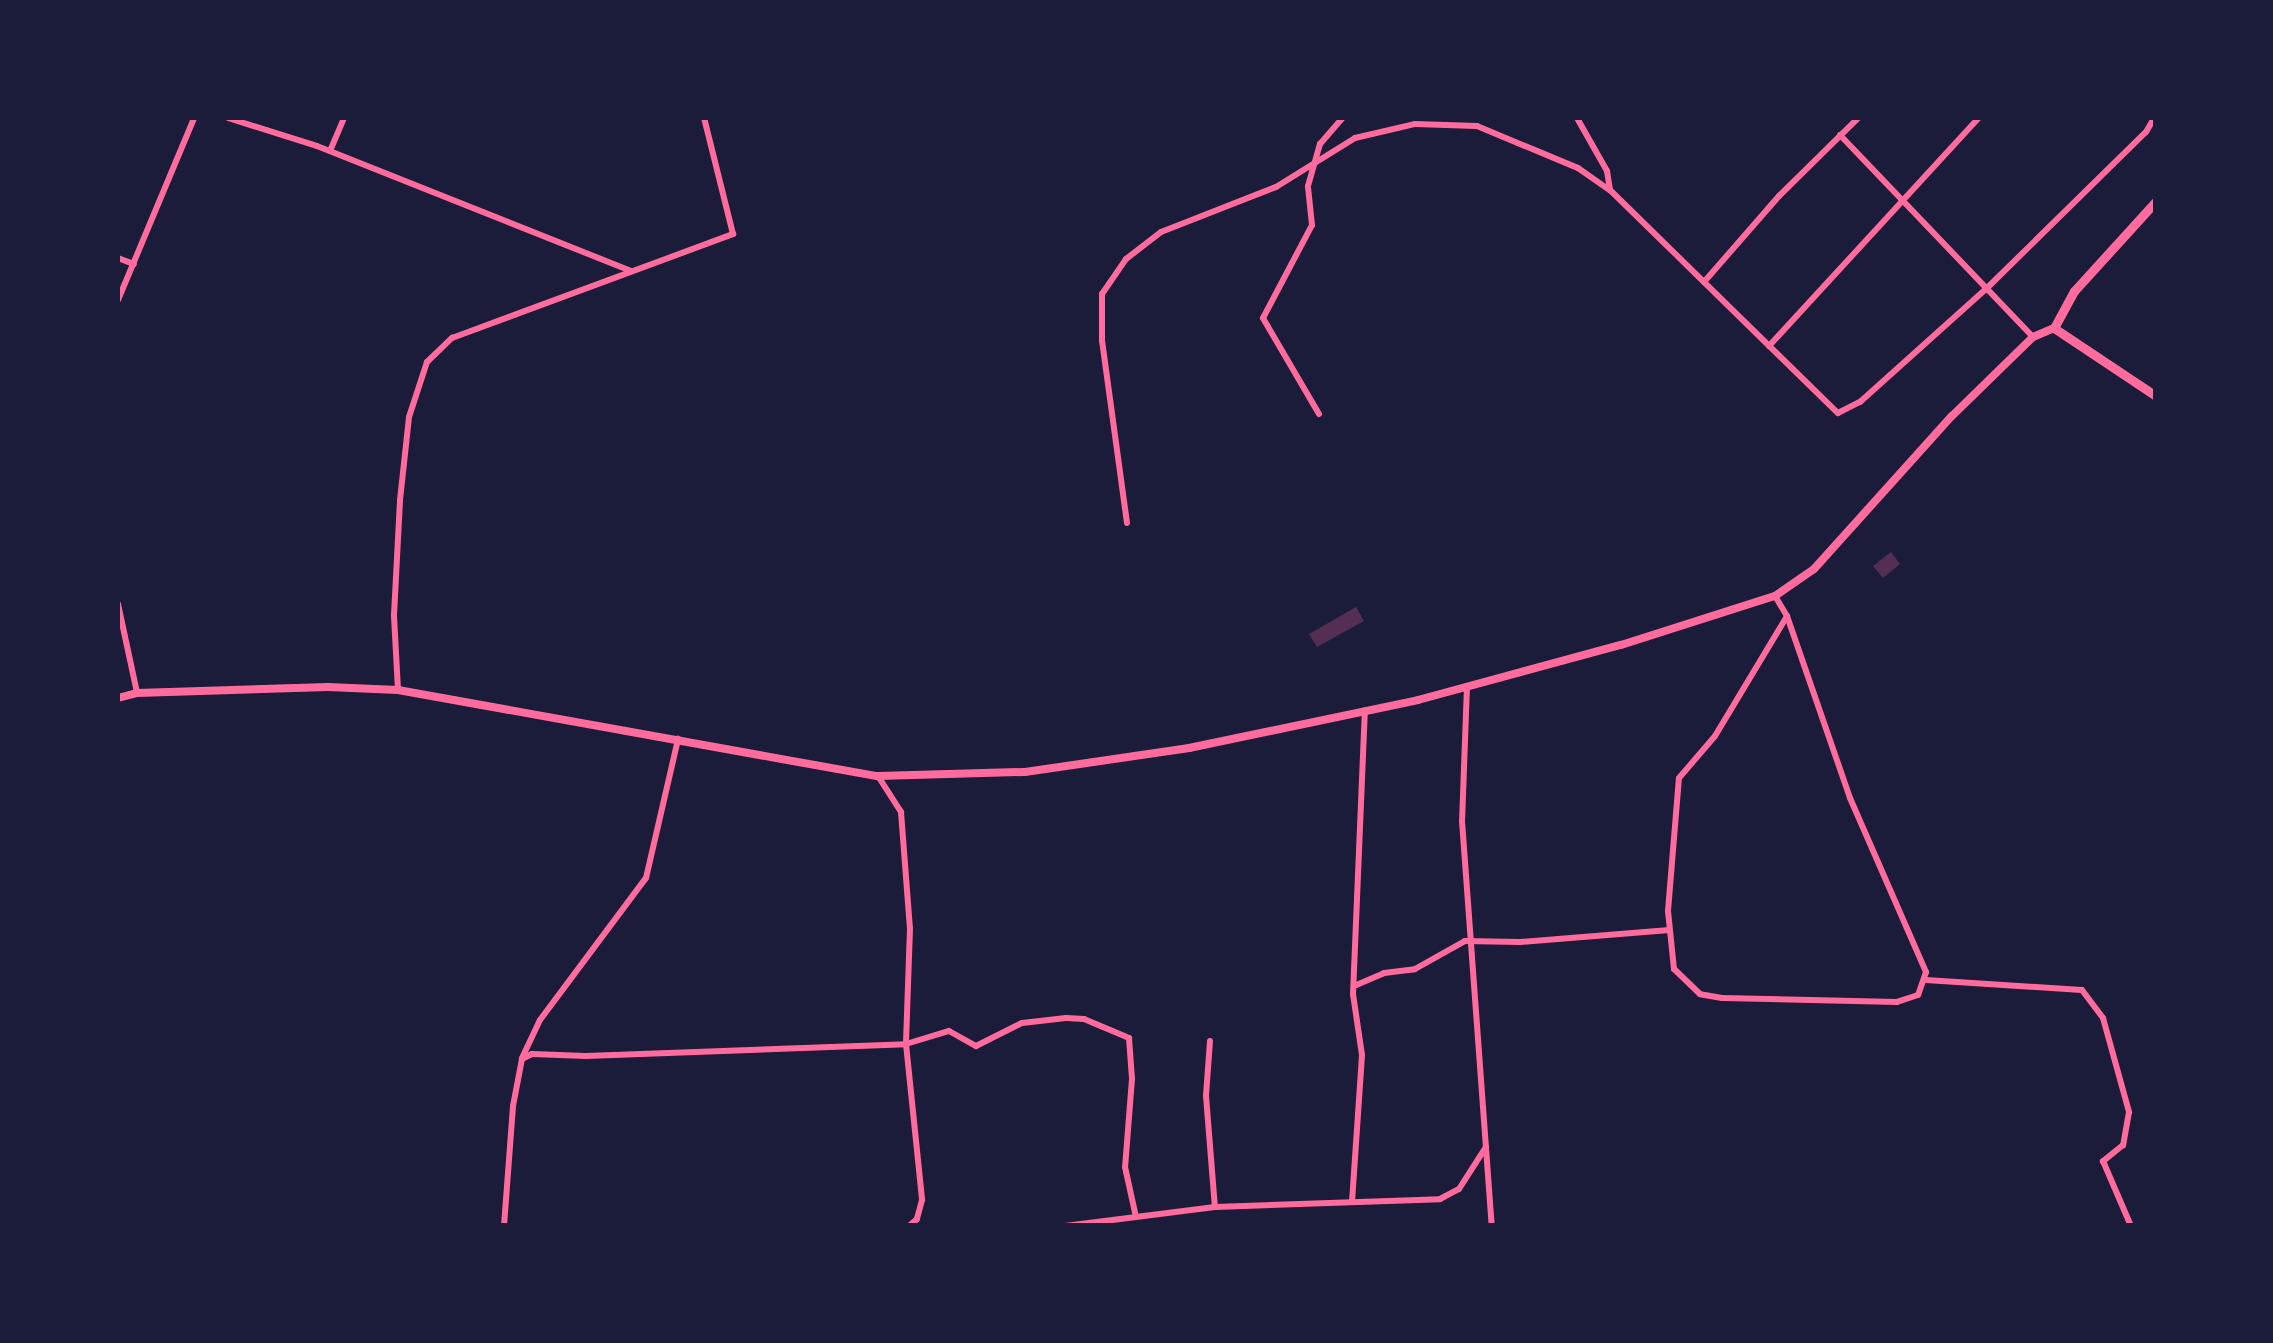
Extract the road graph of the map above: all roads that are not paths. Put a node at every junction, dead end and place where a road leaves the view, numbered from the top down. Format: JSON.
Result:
{"nodes":[{"id":1,"x":194,"y":118,"type":"edge"},
{"id":2,"x":228,"y":118,"type":"edge"},
{"id":3,"x":344,"y":118,"type":"edge"},
{"id":4,"x":704,"y":118,"type":"edge"},
{"id":5,"x":1343,"y":118,"type":"edge"},
{"id":6,"x":1577,"y":118,"type":"edge"},
{"id":7,"x":1858,"y":118,"type":"edge"},
{"id":8,"x":1979,"y":118,"type":"edge"},
{"id":9,"x":2154,"y":118,"type":"edge"},
{"id":10,"x":1840,"y":135,"type":"junction"},
{"id":11,"x":330,"y":151,"type":"junction"},
{"id":12,"x":1314,"y":164,"type":"junction"},
{"id":13,"x":1610,"y":190,"type":"junction"},
{"id":14,"x":2156,"y":201,"type":"edge"},
{"id":15,"x":1902,"y":203,"type":"junction"},
{"id":16,"x":118,"y":258,"type":"edge"},
{"id":17,"x":134,"y":264,"type":"junction"},
{"id":18,"x":632,"y":271,"type":"junction"},
{"id":19,"x":1704,"y":282,"type":"junction"},
{"id":20,"x":1985,"y":290,"type":"junction"},
{"id":21,"x":118,"y":300,"type":"edge"},
{"id":22,"x":2054,"y":328,"type":"junction"},
{"id":23,"x":2033,"y":337,"type":"junction"},
{"id":24,"x":1769,"y":346,"type":"junction"},
{"id":25,"x":2156,"y":396,"type":"edge"},
{"id":26,"x":1319,"y":414,"type":"dead end"},
{"id":27,"x":1128,"y":523,"type":"dead end"},
{"id":28,"x":1775,"y":596,"type":"junction"},
{"id":29,"x":118,"y":604,"type":"edge"},
{"id":30,"x":1787,"y":616,"type":"junction"},
{"id":31,"x":1467,"y":685,"type":"junction"},
{"id":32,"x":398,"y":690,"type":"junction"},
{"id":33,"x":137,"y":693,"type":"junction"},
{"id":34,"x":118,"y":698,"type":"edge"},
{"id":35,"x":1365,"y":710,"type":"junction"},
{"id":36,"x":678,"y":738,"type":"junction"},
{"id":37,"x":878,"y":776,"type":"junction"},
{"id":38,"x":1670,"y":930,"type":"junction"},
{"id":39,"x":1472,"y":944,"type":"junction"},
{"id":40,"x":1926,"y":980,"type":"junction"},
{"id":41,"x":1353,"y":986,"type":"junction"},
{"id":42,"x":1210,"y":1041,"type":"dead end"},
{"id":43,"x":906,"y":1044,"type":"junction"},
{"id":44,"x":522,"y":1059,"type":"junction"},
{"id":45,"x":1486,"y":1147,"type":"junction"},
{"id":46,"x":1352,"y":1202,"type":"junction"},
{"id":47,"x":1215,"y":1207,"type":"junction"},
{"id":48,"x":1136,"y":1216,"type":"junction"},
{"id":49,"x":504,"y":1226,"type":"edge"},
{"id":50,"x":909,"y":1226,"type":"edge"},
{"id":51,"x":1065,"y":1226,"type":"edge"},
{"id":52,"x":1492,"y":1226,"type":"edge"},
{"id":53,"x":2132,"y":1226,"type":"edge"}],
"edges":[{"from":1,"to":17,"type":"street"},
{"from":2,"to":11,"type":"street"},
{"from":3,"to":11,"type":"street"},
{"from":4,"to":18,"type":"street"},
{"from":5,"to":12,"type":"street"},
{"from":6,"to":13,"type":"street"},
{"from":7,"to":10,"type":"street"},
{"from":8,"to":15,"type":"street"},
{"from":9,"to":20,"type":"street"},
{"from":10,"to":15,"type":"street"},
{"from":10,"to":19,"type":"street"},
{"from":11,"to":18,"type":"street"},
{"from":12,"to":13,"type":"street"},
{"from":12,"to":26,"type":"street"},
{"from":12,"to":27,"type":"street"},
{"from":13,"to":19,"type":"street"},
{"from":14,"to":22,"type":"main road"},
{"from":15,"to":20,"type":"street"},
{"from":15,"to":24,"type":"street"},
{"from":16,"to":17,"type":"street"},
{"from":17,"to":21,"type":"street"},
{"from":18,"to":32,"type":"street"},
{"from":19,"to":24,"type":"street"},
{"from":20,"to":23,"type":"street"},
{"from":20,"to":24,"type":"street"},
{"from":22,"to":23,"type":"street"},
{"from":22,"to":25,"type":"main road"},
{"from":23,"to":28,"type":"street"},
{"from":28,"to":30,"type":"street"},
{"from":28,"to":31,"type":"street"},
{"from":29,"to":33,"type":"street"},
{"from":30,"to":38,"type":"street"},
{"from":30,"to":40,"type":"street"},
{"from":31,"to":35,"type":"street"},
{"from":31,"to":39,"type":"street"},
{"from":32,"to":33,"type":"street"},
{"from":32,"to":36,"type":"street"},
{"from":33,"to":34,"type":"street"},
{"from":35,"to":37,"type":"street"},
{"from":35,"to":41,"type":"street"},
{"from":36,"to":37,"type":"street"},
{"from":36,"to":44,"type":"street"},
{"from":37,"to":43,"type":"street"},
{"from":38,"to":39,"type":"street"},
{"from":38,"to":40,"type":"street"},
{"from":39,"to":41,"type":"street"},
{"from":39,"to":45,"type":"street"},
{"from":40,"to":53,"type":"street"},
{"from":41,"to":46,"type":"street"},
{"from":42,"to":47,"type":"street"},
{"from":43,"to":44,"type":"street"},
{"from":43,"to":48,"type":"street"},
{"from":43,"to":50,"type":"street"},
{"from":44,"to":49,"type":"street"},
{"from":45,"to":46,"type":"street"},
{"from":45,"to":52,"type":"street"},
{"from":46,"to":47,"type":"street"},
{"from":47,"to":48,"type":"street"},
{"from":48,"to":51,"type":"street"}]}
